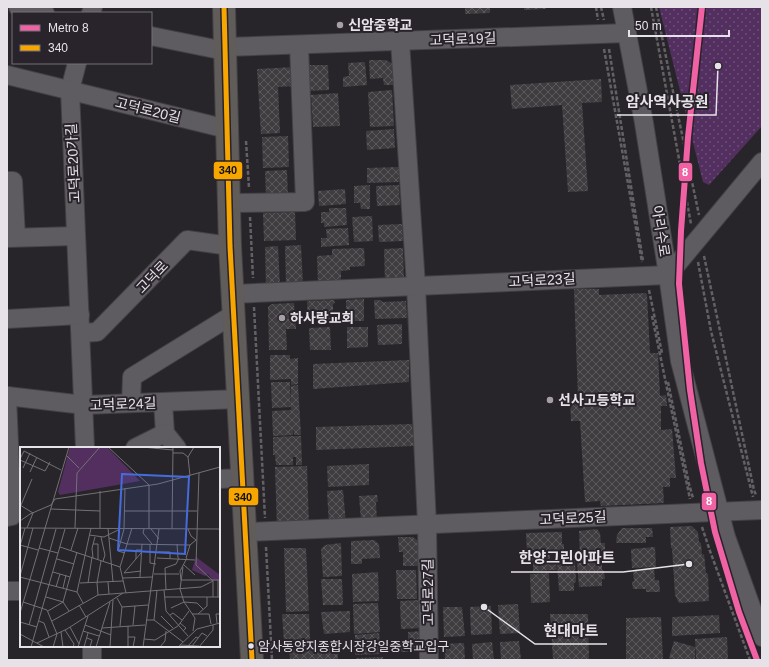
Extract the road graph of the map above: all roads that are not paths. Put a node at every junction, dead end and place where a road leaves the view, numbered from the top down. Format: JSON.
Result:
{"nodes":[{"id":1,"x":18,"y":7,"type":"edge"},
{"id":2,"x":622,"y":7,"type":"edge"},
{"id":3,"x":40,"y":12,"type":"edge"},
{"id":4,"x":220,"y":12,"type":"edge"},
{"id":5,"x":627,"y":34,"type":"junction"},
{"id":6,"x":152,"y":36,"type":"edge"},
{"id":7,"x":400,"y":41,"type":"junction"},
{"id":8,"x":299,"y":45,"type":"junction"},
{"id":9,"x":225,"y":49,"type":"junction"},
{"id":10,"x":77,"y":64,"type":"edge"},
{"id":11,"x":7,"y":75,"type":"edge"},
{"id":12,"x":70,"y":90,"type":"junction"},
{"id":13,"x":227,"y":129,"type":"junction"},
{"id":14,"x":762,"y":162,"type":"edge"},
{"id":15,"x":7,"y":181,"type":"edge"},
{"id":16,"x":239,"y":203,"type":"junction"},
{"id":17,"x":76,"y":236,"type":"junction"},
{"id":18,"x":12,"y":238,"type":"edge"},
{"id":19,"x":230,"y":246,"type":"junction"},
{"id":20,"x":668,"y":275,"type":"junction"},
{"id":21,"x":416,"y":286,"type":"junction"},
{"id":22,"x":240,"y":300,"type":"junction"},
{"id":23,"x":80,"y":314,"type":"junction"},
{"id":24,"x":7,"y":319,"type":"edge"},
{"id":25,"x":81,"y":333,"type":"junction"},
{"id":26,"x":7,"y":396,"type":"edge"},
{"id":27,"x":239,"y":399,"type":"junction"},
{"id":28,"x":163,"y":402,"type":"junction"},
{"id":29,"x":131,"y":404,"type":"junction"},
{"id":30,"x":84,"y":405,"type":"junction"},
{"id":31,"x":165,"y":433,"type":"junction"},
{"id":32,"x":85,"y":447,"type":"edge"},
{"id":33,"x":137,"y":447,"type":"edge"},
{"id":34,"x":177,"y":447,"type":"edge"},
{"id":35,"x":243,"y":478,"type":"junction"},
{"id":36,"x":220,"y":479,"type":"edge"},
{"id":37,"x":759,"y":507,"type":"edge"},
{"id":38,"x":718,"y":512,"type":"junction"},
{"id":39,"x":7,"y":517,"type":"edge"},
{"id":40,"x":427,"y":525,"type":"junction"},
{"id":41,"x":256,"y":532,"type":"junction"},
{"id":42,"x":7,"y":591,"type":"edge"},
{"id":43,"x":20,"y":591,"type":"edge"},
{"id":44,"x":762,"y":637,"type":"edge"},
{"id":45,"x":92,"y":647,"type":"edge"},
{"id":46,"x":92,"y":660,"type":"edge"},
{"id":47,"x":252,"y":660,"type":"edge"},
{"id":48,"x":429,"y":660,"type":"edge"}],
"edges":[{"from":1,"to":3,"type":"street"},
{"from":2,"to":5,"type":"street","name":"아리수로"},
{"from":4,"to":9,"type":"main road"},
{"from":5,"to":7,"type":"street","name":"고덕로19길"},
{"from":5,"to":20,"type":"street","name":"아리수로"},
{"from":6,"to":9,"type":"street","name":"고덕로19길"},
{"from":7,"to":8,"type":"street","name":"고덕로19길"},
{"from":7,"to":21,"type":"street"},
{"from":8,"to":9,"type":"street","name":"고덕로19길"},
{"from":8,"to":16,"type":"street"},
{"from":9,"to":13,"type":"main road"},
{"from":10,"to":12,"type":"street"},
{"from":11,"to":12,"type":"street","name":"고덕로20길"},
{"from":12,"to":13,"type":"street","name":"고덕로20길"},
{"from":12,"to":17,"type":"street","name":"고덕로20가길"},
{"from":13,"to":16,"type":"main road"},
{"from":14,"to":20,"type":"street"},
{"from":15,"to":18,"type":"street"},
{"from":16,"to":19,"type":"main road"},
{"from":17,"to":18,"type":"street"},
{"from":17,"to":23,"type":"street","name":"고덕로20가길"},
{"from":19,"to":22,"type":"main road"},
{"from":19,"to":25,"type":"street","name":"고덕로"},
{"from":20,"to":21,"type":"street","name":"고덕로23길"},
{"from":20,"to":38,"type":"street","name":"아리수로"},
{"from":21,"to":22,"type":"street","name":"고덕로23길"},
{"from":21,"to":40,"type":"street"},
{"from":22,"to":27,"type":"main road"},
{"from":22,"to":29,"type":"street"},
{"from":23,"to":24,"type":"street"},
{"from":23,"to":25,"type":"street","name":"고덕로20가길"},
{"from":25,"to":30,"type":"street","name":"고덕로20가길"},
{"from":26,"to":30,"type":"street","name":"고덕로24길"},
{"from":26,"to":39,"type":"street","name":"고덕로24길"},
{"from":27,"to":28,"type":"street","name":"고덕로24길"},
{"from":27,"to":35,"type":"main road"},
{"from":28,"to":29,"type":"street","name":"고덕로24길"},
{"from":28,"to":31,"type":"street"},
{"from":29,"to":30,"type":"street","name":"고덕로24길"},
{"from":30,"to":32,"type":"street","name":"고덕로20가길"},
{"from":31,"to":33,"type":"street"},
{"from":31,"to":34,"type":"street"},
{"from":35,"to":36,"type":"street"},
{"from":35,"to":41,"type":"main road"},
{"from":37,"to":38,"type":"street","name":"고덕로25길"},
{"from":38,"to":40,"type":"street","name":"고덕로25길"},
{"from":38,"to":44,"type":"street","name":"아리수로"},
{"from":40,"to":41,"type":"street","name":"고덕로25길"},
{"from":40,"to":48,"type":"street","name":"고덕로27길"},
{"from":41,"to":47,"type":"main road"},
{"from":42,"to":43,"type":"street"},
{"from":45,"to":46,"type":"street"}]}
